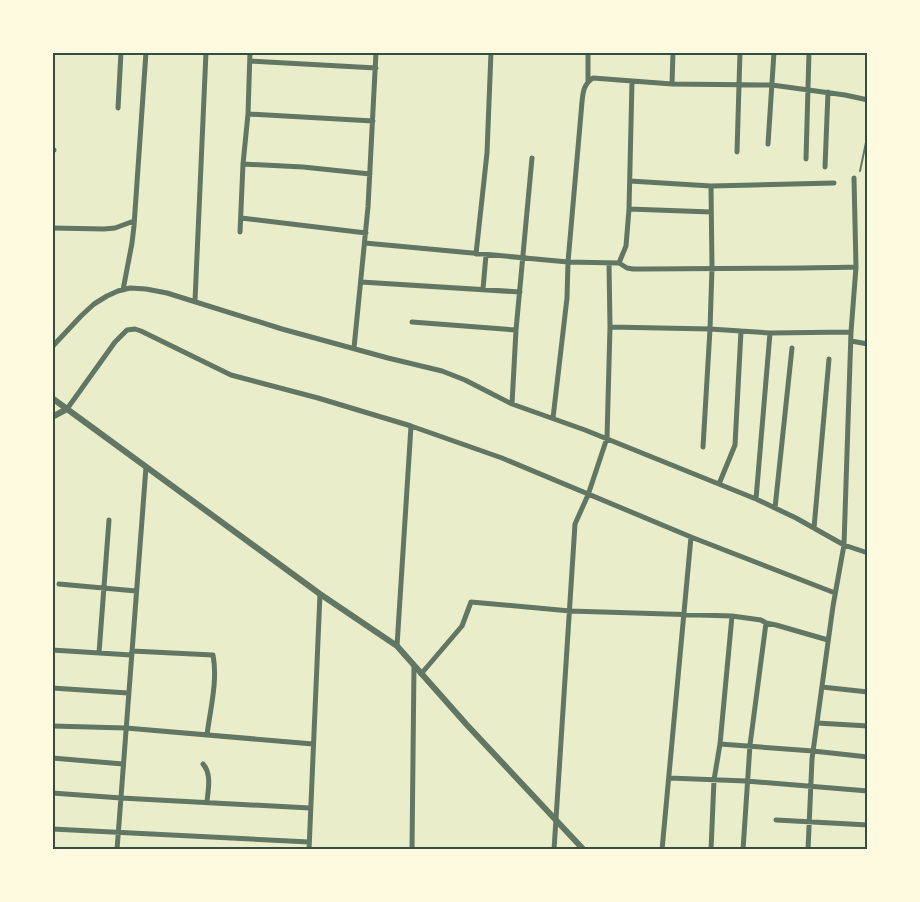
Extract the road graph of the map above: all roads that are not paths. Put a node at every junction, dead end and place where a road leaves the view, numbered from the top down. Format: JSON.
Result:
{"nodes":[{"id":1,"x":121,"y":52,"type":"edge"},
{"id":2,"x":146,"y":52,"type":"edge"},
{"id":3,"x":206,"y":52,"type":"edge"},
{"id":4,"x":250,"y":52,"type":"edge"},
{"id":5,"x":376,"y":52,"type":"edge"},
{"id":6,"x":491,"y":52,"type":"edge"},
{"id":7,"x":588,"y":52,"type":"edge"},
{"id":8,"x":673,"y":52,"type":"edge"},
{"id":9,"x":740,"y":52,"type":"edge"},
{"id":10,"x":774,"y":52,"type":"edge"},
{"id":11,"x":809,"y":52,"type":"edge"},
{"id":12,"x":250,"y":61,"type":"junction"},
{"id":13,"x":376,"y":68,"type":"junction"},
{"id":14,"x":588,"y":81,"type":"junction"},
{"id":15,"x":632,"y":81,"type":"junction"},
{"id":16,"x":672,"y":84,"type":"junction"},
{"id":17,"x":739,"y":84,"type":"junction"},
{"id":18,"x":772,"y":85,"type":"junction"},
{"id":19,"x":809,"y":89,"type":"junction"},
{"id":20,"x":828,"y":92,"type":"junction"},
{"id":21,"x":867,"y":100,"type":"edge"},
{"id":22,"x":118,"y":108,"type":"dead end"},
{"id":23,"x":248,"y":114,"type":"junction"},
{"id":24,"x":373,"y":121,"type":"junction"},
{"id":25,"x":867,"y":133,"type":"edge"},
{"id":26,"x":768,"y":144,"type":"dead end"},
{"id":27,"x":737,"y":152,"type":"dead end"},
{"id":28,"x":532,"y":158,"type":"dead end"},
{"id":29,"x":806,"y":159,"type":"dead end"},
{"id":30,"x":243,"y":164,"type":"junction"},
{"id":31,"x":825,"y":166,"type":"dead end"},
{"id":32,"x":860,"y":171,"type":"dead end"},
{"id":33,"x":370,"y":174,"type":"junction"},
{"id":34,"x":854,"y":178,"type":"dead end"},
{"id":35,"x":630,"y":181,"type":"junction"},
{"id":36,"x":834,"y":183,"type":"dead end"},
{"id":37,"x":711,"y":186,"type":"junction"},
{"id":38,"x":629,"y":209,"type":"junction"},
{"id":39,"x":711,"y":212,"type":"junction"},
{"id":40,"x":241,"y":218,"type":"junction"},
{"id":41,"x":134,"y":221,"type":"junction"},
{"id":42,"x":52,"y":228,"type":"edge"},
{"id":43,"x":240,"y":232,"type":"dead end"},
{"id":44,"x":366,"y":233,"type":"junction"},
{"id":45,"x":364,"y":243,"type":"junction"},
{"id":46,"x":476,"y":254,"type":"junction"},
{"id":47,"x":486,"y":255,"type":"junction"},
{"id":48,"x":523,"y":258,"type":"junction"},
{"id":49,"x":568,"y":262,"type":"junction"},
{"id":50,"x":609,"y":263,"type":"junction"},
{"id":51,"x":619,"y":263,"type":"junction"},
{"id":52,"x":856,"y":267,"type":"junction"},
{"id":53,"x":712,"y":268,"type":"junction"},
{"id":54,"x":361,"y":282,"type":"junction"},
{"id":55,"x":123,"y":290,"type":"junction"},
{"id":56,"x":483,"y":290,"type":"junction"},
{"id":57,"x":520,"y":292,"type":"junction"},
{"id":58,"x":195,"y":302,"type":"junction"},
{"id":59,"x":412,"y":322,"type":"dead end"},
{"id":60,"x":610,"y":327,"type":"junction"},
{"id":61,"x":710,"y":329,"type":"junction"},
{"id":62,"x":516,"y":330,"type":"junction"},
{"id":63,"x":741,"y":331,"type":"junction"},
{"id":64,"x":851,"y":332,"type":"junction"},
{"id":65,"x":770,"y":333,"type":"junction"},
{"id":66,"x":851,"y":341,"type":"junction"},
{"id":67,"x":867,"y":345,"type":"edge"},
{"id":68,"x":52,"y":347,"type":"edge"},
{"id":69,"x":354,"y":348,"type":"junction"},
{"id":70,"x":792,"y":348,"type":"dead end"},
{"id":71,"x":829,"y":359,"type":"dead end"},
{"id":72,"x":52,"y":398,"type":"edge"},
{"id":73,"x":512,"y":404,"type":"junction"},
{"id":74,"x":67,"y":409,"type":"junction"},
{"id":75,"x":52,"y":417,"type":"edge"},
{"id":76,"x":553,"y":418,"type":"junction"},
{"id":77,"x":411,"y":426,"type":"junction"},
{"id":78,"x":607,"y":438,"type":"junction"},
{"id":79,"x":703,"y":447,"type":"dead end"},
{"id":80,"x":146,"y":467,"type":"junction"},
{"id":81,"x":719,"y":484,"type":"junction"},
{"id":82,"x":588,"y":495,"type":"junction"},
{"id":83,"x":756,"y":499,"type":"junction"},
{"id":84,"x":775,"y":508,"type":"junction"},
{"id":85,"x":109,"y":520,"type":"dead end"},
{"id":86,"x":814,"y":528,"type":"junction"},
{"id":87,"x":691,"y":537,"type":"junction"},
{"id":88,"x":844,"y":544,"type":"junction"},
{"id":89,"x":867,"y":553,"type":"edge"},
{"id":90,"x":59,"y":584,"type":"dead end"},
{"id":91,"x":103,"y":588,"type":"junction"},
{"id":92,"x":136,"y":591,"type":"junction"},
{"id":93,"x":835,"y":593,"type":"junction"},
{"id":94,"x":320,"y":594,"type":"junction"},
{"id":95,"x":570,"y":611,"type":"junction"},
{"id":96,"x":684,"y":615,"type":"junction"},
{"id":97,"x":732,"y":616,"type":"junction"},
{"id":98,"x":766,"y":623,"type":"junction"},
{"id":99,"x":828,"y":640,"type":"junction"},
{"id":100,"x":397,"y":646,"type":"junction"},
{"id":101,"x":52,"y":650,"type":"edge"},
{"id":102,"x":99,"y":653,"type":"junction"},
{"id":103,"x":131,"y":656,"type":"junction"},
{"id":104,"x":414,"y":665,"type":"junction"},
{"id":105,"x":421,"y":674,"type":"junction"},
{"id":106,"x":822,"y":687,"type":"junction"},
{"id":107,"x":52,"y":688,"type":"edge"},
{"id":108,"x":128,"y":693,"type":"junction"},
{"id":109,"x":867,"y":693,"type":"edge"},
{"id":110,"x":817,"y":723,"type":"junction"},
{"id":111,"x":52,"y":726,"type":"edge"},
{"id":112,"x":867,"y":726,"type":"edge"},
{"id":113,"x":126,"y":728,"type":"junction"},
{"id":114,"x":207,"y":735,"type":"junction"},
{"id":115,"x":313,"y":744,"type":"junction"},
{"id":116,"x":720,"y":744,"type":"junction"},
{"id":117,"x":750,"y":745,"type":"junction"},
{"id":118,"x":813,"y":751,"type":"junction"},
{"id":119,"x":867,"y":757,"type":"edge"},
{"id":120,"x":52,"y":758,"type":"edge"},
{"id":121,"x":123,"y":764,"type":"junction"},
{"id":122,"x":203,"y":764,"type":"dead end"},
{"id":123,"x":669,"y":778,"type":"junction"},
{"id":124,"x":714,"y":780,"type":"junction"},
{"id":125,"x":747,"y":781,"type":"junction"},
{"id":126,"x":811,"y":786,"type":"junction"},
{"id":127,"x":867,"y":791,"type":"edge"},
{"id":128,"x":52,"y":793,"type":"edge"},
{"id":129,"x":121,"y":798,"type":"junction"},
{"id":130,"x":207,"y":802,"type":"junction"},
{"id":131,"x":310,"y":807,"type":"junction"},
{"id":132,"x":776,"y":820,"type":"dead end"},
{"id":133,"x":556,"y":821,"type":"junction"},
{"id":134,"x":809,"y":822,"type":"junction"},
{"id":135,"x":867,"y":825,"type":"edge"},
{"id":136,"x":52,"y":829,"type":"edge"},
{"id":137,"x":118,"y":832,"type":"junction"},
{"id":138,"x":309,"y":842,"type":"junction"},
{"id":139,"x":117,"y":849,"type":"edge"},
{"id":140,"x":309,"y":849,"type":"edge"},
{"id":141,"x":412,"y":849,"type":"edge"},
{"id":142,"x":554,"y":849,"type":"edge"},
{"id":143,"x":584,"y":849,"type":"edge"},
{"id":144,"x":662,"y":849,"type":"edge"},
{"id":145,"x":711,"y":849,"type":"edge"},
{"id":146,"x":743,"y":849,"type":"edge"},
{"id":147,"x":808,"y":849,"type":"edge"}],
"edges":[{"from":1,"to":22,"type":"street"},
{"from":2,"to":41,"type":"street"},
{"from":3,"to":58,"type":"street"},
{"from":4,"to":12,"type":"street"},
{"from":5,"to":13,"type":"street"},
{"from":6,"to":46,"type":"street"},
{"from":7,"to":14,"type":"street"},
{"from":8,"to":16,"type":"street"},
{"from":9,"to":17,"type":"street"},
{"from":10,"to":18,"type":"street"},
{"from":11,"to":19,"type":"street"},
{"from":12,"to":13,"type":"street"},
{"from":12,"to":23,"type":"street"},
{"from":13,"to":24,"type":"street"},
{"from":14,"to":15,"type":"street"},
{"from":14,"to":49,"type":"street"},
{"from":15,"to":16,"type":"street"},
{"from":15,"to":35,"type":"street"},
{"from":16,"to":17,"type":"street"},
{"from":17,"to":18,"type":"street"},
{"from":17,"to":27,"type":"street"},
{"from":18,"to":19,"type":"street"},
{"from":18,"to":26,"type":"street"},
{"from":19,"to":20,"type":"street"},
{"from":19,"to":29,"type":"street"},
{"from":20,"to":21,"type":"street"},
{"from":20,"to":31,"type":"street"},
{"from":23,"to":24,"type":"street"},
{"from":23,"to":30,"type":"street"},
{"from":24,"to":33,"type":"street"},
{"from":25,"to":32,"type":"lane"},
{"from":28,"to":48,"type":"street"},
{"from":30,"to":33,"type":"street"},
{"from":30,"to":40,"type":"street"},
{"from":33,"to":44,"type":"street"},
{"from":34,"to":52,"type":"street"},
{"from":35,"to":37,"type":"street"},
{"from":35,"to":38,"type":"street"},
{"from":36,"to":37,"type":"street"},
{"from":37,"to":39,"type":"street"},
{"from":38,"to":39,"type":"street"},
{"from":38,"to":51,"type":"street"},
{"from":39,"to":53,"type":"street"},
{"from":40,"to":43,"type":"street"},
{"from":40,"to":44,"type":"street"},
{"from":41,"to":42,"type":"street"},
{"from":41,"to":55,"type":"street"},
{"from":44,"to":45,"type":"street"},
{"from":45,"to":46,"type":"street"},
{"from":45,"to":54,"type":"street"},
{"from":46,"to":47,"type":"street"},
{"from":47,"to":48,"type":"street"},
{"from":47,"to":56,"type":"street"},
{"from":48,"to":49,"type":"street"},
{"from":48,"to":57,"type":"street"},
{"from":49,"to":50,"type":"street"},
{"from":49,"to":76,"type":"street"},
{"from":50,"to":51,"type":"street"},
{"from":50,"to":60,"type":"street"},
{"from":51,"to":53,"type":"street"},
{"from":52,"to":53,"type":"street"},
{"from":52,"to":64,"type":"street"},
{"from":53,"to":61,"type":"street"},
{"from":54,"to":56,"type":"street"},
{"from":54,"to":69,"type":"street"},
{"from":55,"to":58,"type":"street"},
{"from":55,"to":68,"type":"street"},
{"from":56,"to":57,"type":"street"},
{"from":57,"to":62,"type":"street"},
{"from":58,"to":69,"type":"street"},
{"from":59,"to":62,"type":"street"},
{"from":60,"to":61,"type":"street"},
{"from":60,"to":78,"type":"street"},
{"from":61,"to":63,"type":"street"},
{"from":61,"to":79,"type":"street"},
{"from":62,"to":73,"type":"street"},
{"from":63,"to":65,"type":"street"},
{"from":63,"to":81,"type":"street"},
{"from":64,"to":65,"type":"street"},
{"from":64,"to":66,"type":"street"},
{"from":65,"to":83,"type":"street"},
{"from":66,"to":67,"type":"street"},
{"from":66,"to":88,"type":"street"},
{"from":69,"to":73,"type":"street"},
{"from":70,"to":84,"type":"street"},
{"from":71,"to":86,"type":"street"},
{"from":72,"to":74,"type":"street"},
{"from":73,"to":76,"type":"street"},
{"from":74,"to":75,"type":"street"},
{"from":74,"to":77,"type":"street"},
{"from":74,"to":80,"type":"street"},
{"from":76,"to":78,"type":"street"},
{"from":77,"to":82,"type":"street"},
{"from":77,"to":100,"type":"street"},
{"from":78,"to":81,"type":"street"},
{"from":78,"to":82,"type":"street"},
{"from":80,"to":92,"type":"street"},
{"from":80,"to":94,"type":"street"},
{"from":81,"to":83,"type":"street"},
{"from":82,"to":87,"type":"street"},
{"from":82,"to":95,"type":"street"},
{"from":83,"to":84,"type":"street"},
{"from":84,"to":86,"type":"street"},
{"from":85,"to":91,"type":"street"},
{"from":86,"to":88,"type":"street"},
{"from":87,"to":93,"type":"street"},
{"from":87,"to":96,"type":"street"},
{"from":88,"to":89,"type":"street"},
{"from":88,"to":93,"type":"street"},
{"from":90,"to":91,"type":"street"},
{"from":91,"to":92,"type":"street"},
{"from":91,"to":102,"type":"street"},
{"from":92,"to":103,"type":"street"},
{"from":93,"to":99,"type":"street"},
{"from":94,"to":100,"type":"street"},
{"from":94,"to":115,"type":"street"},
{"from":95,"to":96,"type":"street"},
{"from":95,"to":105,"type":"street"},
{"from":95,"to":133,"type":"street"},
{"from":96,"to":97,"type":"street"},
{"from":96,"to":123,"type":"street"},
{"from":97,"to":98,"type":"street"},
{"from":97,"to":116,"type":"street"},
{"from":98,"to":99,"type":"street"},
{"from":98,"to":117,"type":"street"},
{"from":99,"to":106,"type":"street"},
{"from":100,"to":104,"type":"street"},
{"from":101,"to":102,"type":"street"},
{"from":102,"to":103,"type":"street"},
{"from":103,"to":108,"type":"street"},
{"from":103,"to":114,"type":"street"},
{"from":104,"to":105,"type":"street"},
{"from":104,"to":141,"type":"street"},
{"from":105,"to":133,"type":"street"},
{"from":106,"to":109,"type":"street"},
{"from":106,"to":110,"type":"street"},
{"from":107,"to":108,"type":"street"},
{"from":108,"to":113,"type":"street"},
{"from":110,"to":112,"type":"street"},
{"from":110,"to":118,"type":"street"},
{"from":111,"to":113,"type":"street"},
{"from":113,"to":114,"type":"street"},
{"from":113,"to":121,"type":"street"},
{"from":114,"to":115,"type":"street"},
{"from":115,"to":131,"type":"street"},
{"from":116,"to":117,"type":"street"},
{"from":116,"to":124,"type":"street"},
{"from":117,"to":118,"type":"street"},
{"from":117,"to":125,"type":"street"},
{"from":118,"to":119,"type":"street"},
{"from":118,"to":126,"type":"street"},
{"from":120,"to":121,"type":"street"},
{"from":121,"to":129,"type":"street"},
{"from":122,"to":130,"type":"street"},
{"from":123,"to":124,"type":"street"},
{"from":123,"to":144,"type":"street"},
{"from":124,"to":125,"type":"street"},
{"from":124,"to":145,"type":"street"},
{"from":125,"to":126,"type":"street"},
{"from":125,"to":146,"type":"street"},
{"from":126,"to":127,"type":"street"},
{"from":126,"to":134,"type":"street"},
{"from":128,"to":129,"type":"street"},
{"from":129,"to":130,"type":"street"},
{"from":129,"to":137,"type":"street"},
{"from":130,"to":131,"type":"street"},
{"from":131,"to":138,"type":"street"},
{"from":132,"to":134,"type":"street"},
{"from":133,"to":142,"type":"street"},
{"from":133,"to":143,"type":"street"},
{"from":134,"to":135,"type":"street"},
{"from":134,"to":147,"type":"street"},
{"from":136,"to":137,"type":"street"},
{"from":137,"to":138,"type":"street"},
{"from":137,"to":139,"type":"street"},
{"from":138,"to":140,"type":"street"}]}
